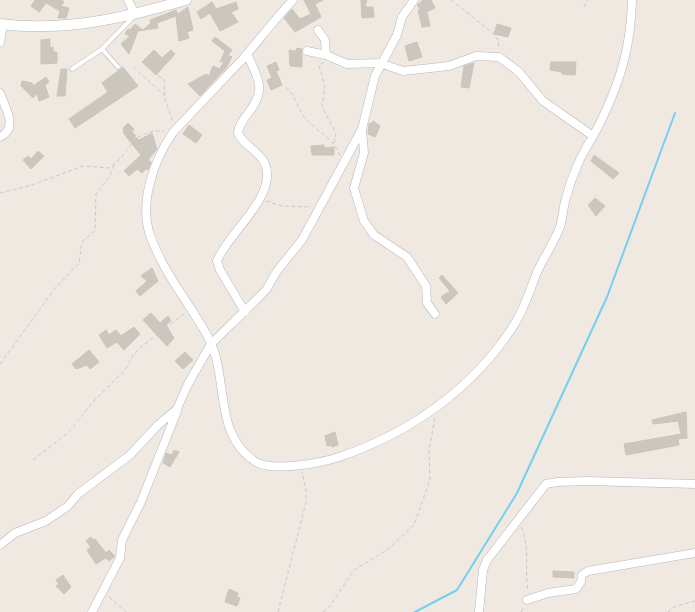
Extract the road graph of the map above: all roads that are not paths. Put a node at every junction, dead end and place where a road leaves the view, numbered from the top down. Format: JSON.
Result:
{"nodes":[{"id":1,"x":128,"y":0,"type":"edge"},
{"id":2,"x":186,"y":0,"type":"edge"},
{"id":3,"x":293,"y":0,"type":"edge"},
{"id":4,"x":414,"y":0,"type":"edge"},
{"id":5,"x":632,"y":0,"type":"edge"},
{"id":6,"x":135,"y":14,"type":"junction"},
{"id":7,"x":2,"y":24,"type":"edge"},
{"id":8,"x":318,"y":30,"type":"dead end"},
{"id":9,"x":0,"y":42,"type":"edge"},
{"id":10,"x":102,"y":49,"type":"junction"},
{"id":11,"x":307,"y":51,"type":"dead end"},
{"id":12,"x":247,"y":54,"type":"junction"},
{"id":13,"x":326,"y":55,"type":"junction"},
{"id":14,"x":380,"y":63,"type":"junction"},
{"id":15,"x":118,"y":67,"type":"dead end"},
{"id":16,"x":72,"y":69,"type":"dead end"},
{"id":17,"x":0,"y":93,"type":"edge"},
{"id":18,"x":362,"y":129,"type":"junction"},
{"id":19,"x":593,"y":136,"type":"junction"},
{"id":20,"x":0,"y":137,"type":"edge"},
{"id":21,"x":245,"y":312,"type":"junction"},
{"id":22,"x":435,"y":314,"type":"dead end"},
{"id":23,"x":211,"y":344,"type":"junction"},
{"id":24,"x":177,"y":409,"type":"junction"},
{"id":25,"x":695,"y":484,"type":"edge"},
{"id":26,"x":0,"y":545,"type":"edge"},
{"id":27,"x":695,"y":553,"type":"edge"},
{"id":28,"x":527,"y":600,"type":"road end"},
{"id":29,"x":92,"y":612,"type":"edge"},
{"id":30,"x":479,"y":612,"type":"edge"}],
"edges":[{"from":1,"to":6,"type":"street"},
{"from":2,"to":6,"type":"street"},
{"from":3,"to":12,"type":"street"},
{"from":4,"to":14,"type":"street"},
{"from":5,"to":19,"type":"street"},
{"from":6,"to":7,"type":"street"},
{"from":6,"to":10,"type":"lane"},
{"from":7,"to":9,"type":"street"},
{"from":8,"to":13,"type":"street"},
{"from":10,"to":15,"type":"lane"},
{"from":10,"to":16,"type":"lane"},
{"from":11,"to":13,"type":"street"},
{"from":12,"to":21,"type":"street"},
{"from":12,"to":23,"type":"street"},
{"from":13,"to":14,"type":"street"},
{"from":14,"to":18,"type":"street"},
{"from":14,"to":19,"type":"street"},
{"from":17,"to":20,"type":"street"},
{"from":18,"to":21,"type":"street"},
{"from":18,"to":22,"type":"street"},
{"from":19,"to":23,"type":"street"},
{"from":21,"to":23,"type":"street"},
{"from":23,"to":24,"type":"street"},
{"from":24,"to":26,"type":"street"},
{"from":24,"to":29,"type":"street"},
{"from":25,"to":30,"type":"street"},
{"from":27,"to":28,"type":"street"}]}
